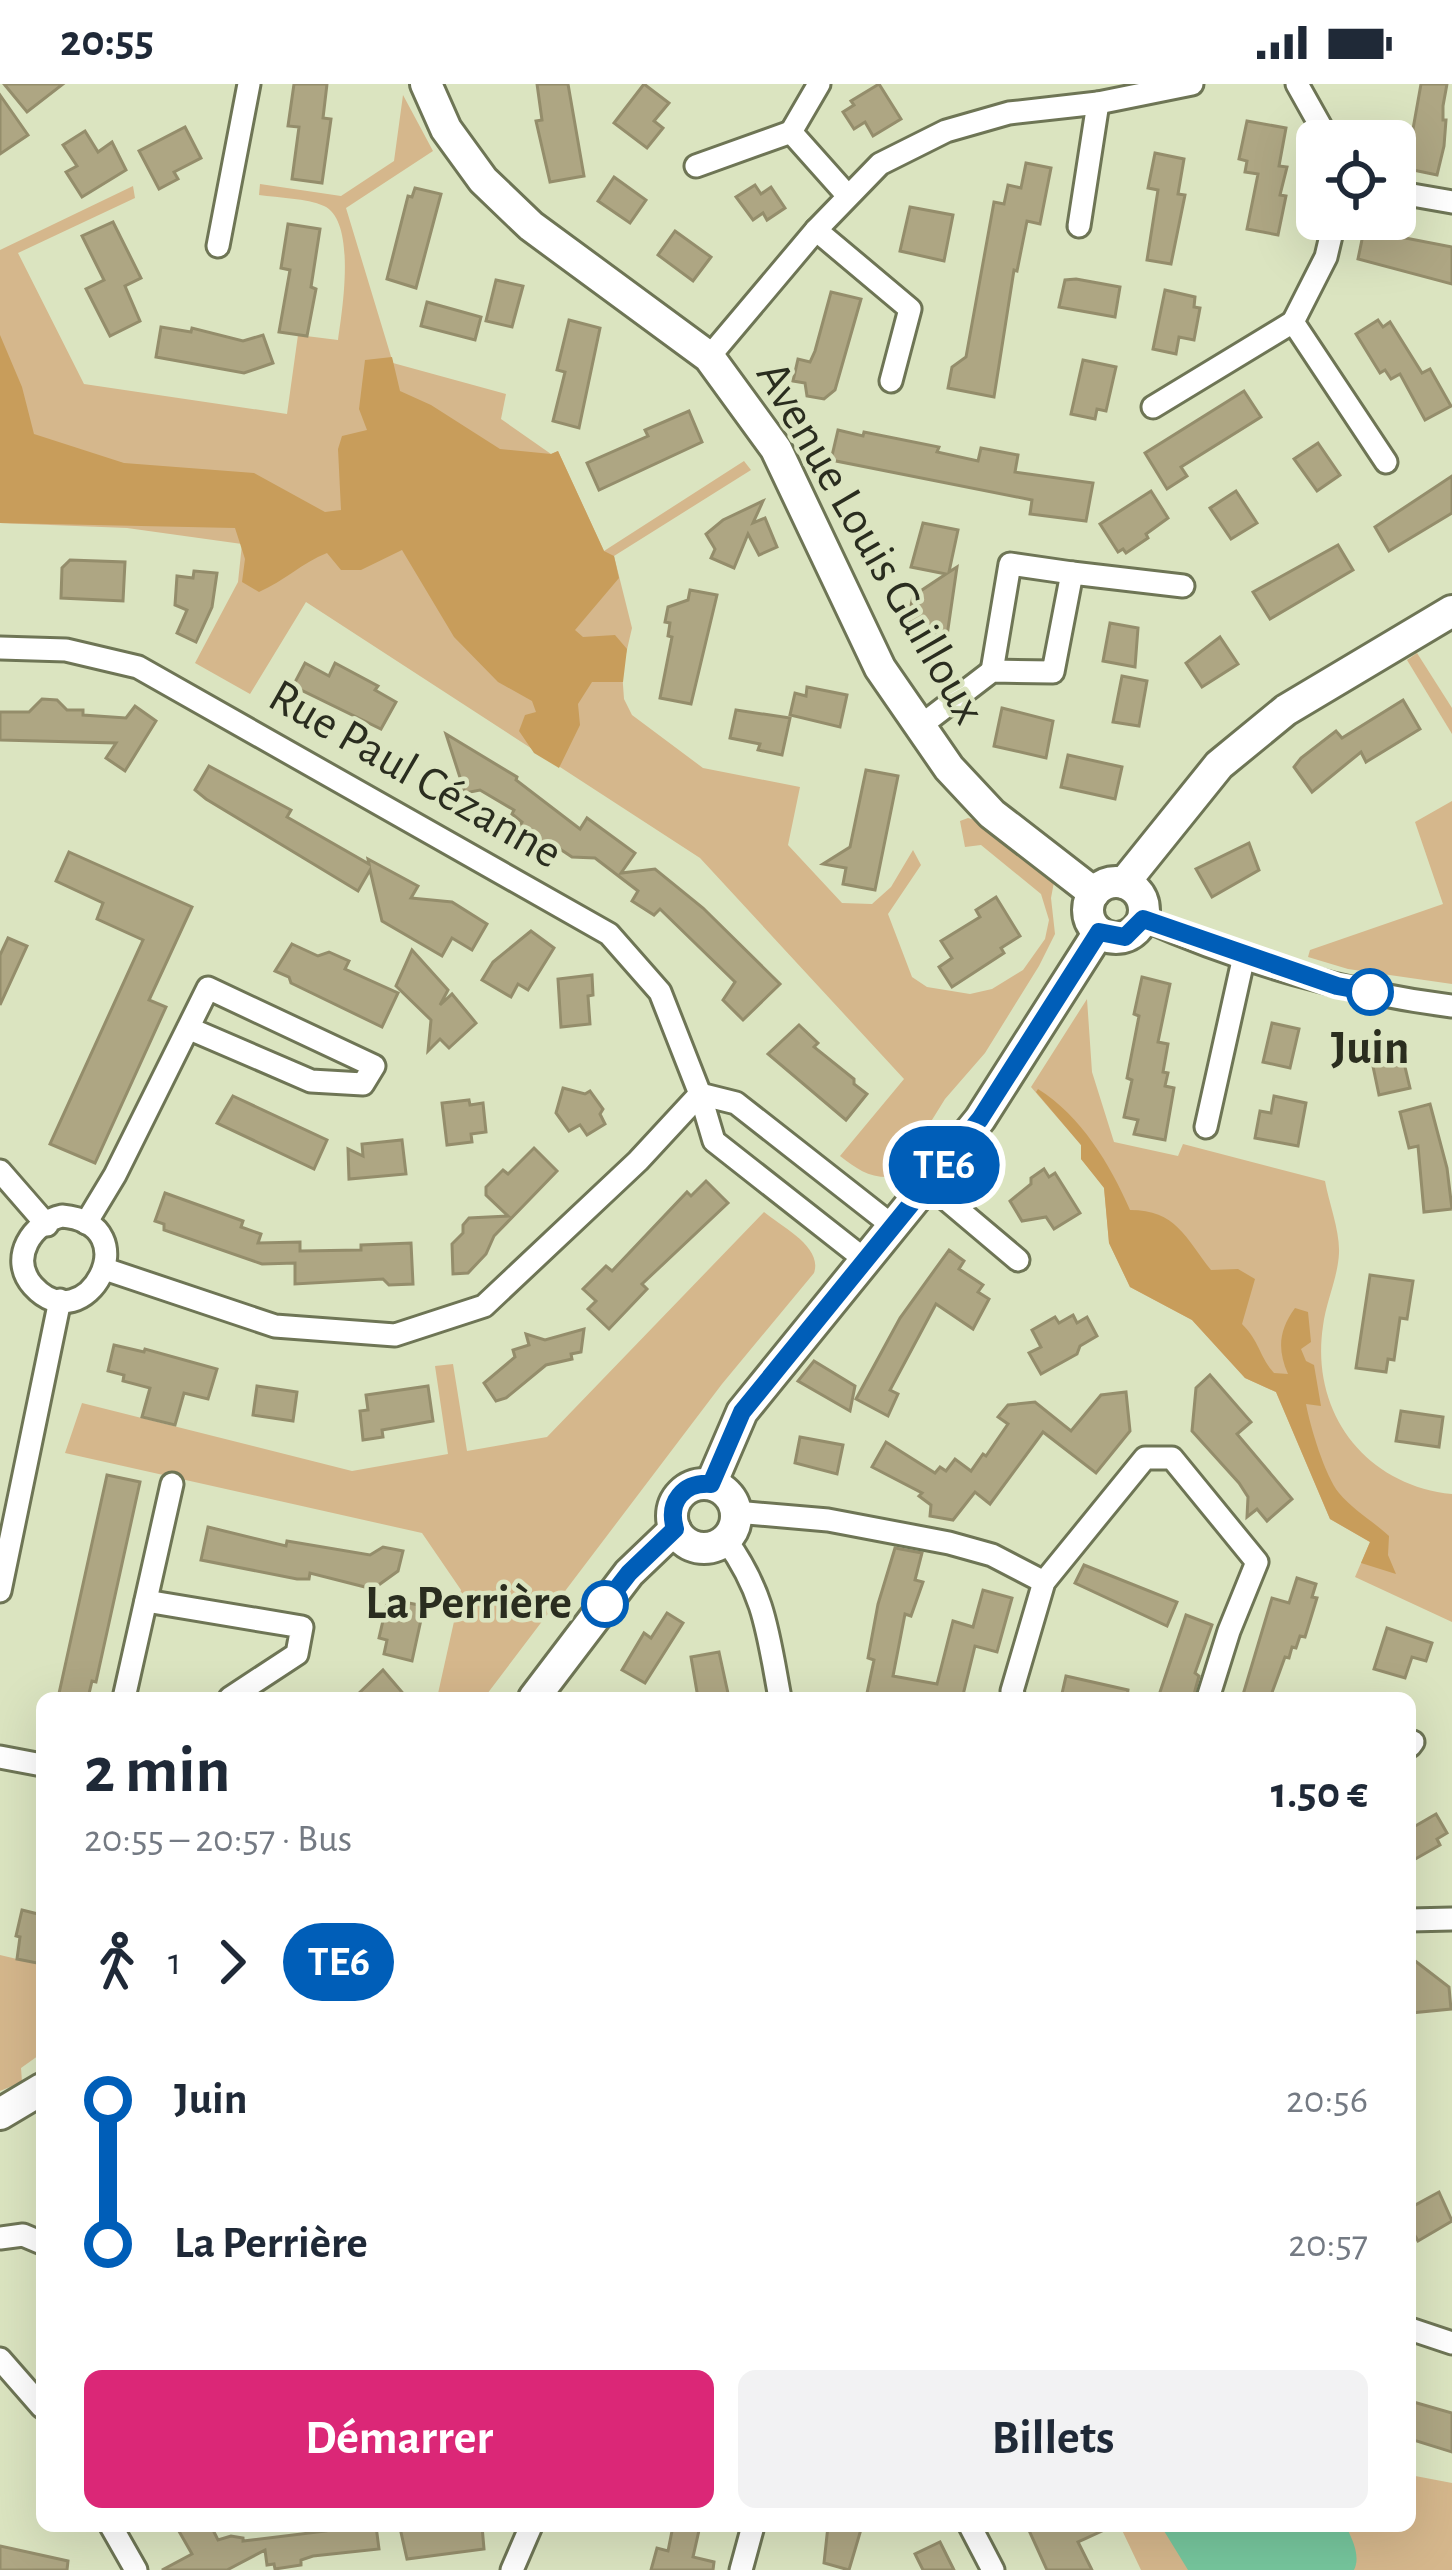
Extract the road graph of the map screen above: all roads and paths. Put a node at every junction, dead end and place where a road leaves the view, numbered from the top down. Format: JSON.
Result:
{"nodes":[{"id":1,"x":249,"y":84,"type":"edge"},
{"id":2,"x":426,"y":84,"type":"edge"},
{"id":3,"x":819,"y":84,"type":"edge"},
{"id":4,"x":1192,"y":84,"type":"edge"},
{"id":5,"x":1297,"y":84,"type":"edge"},
{"id":6,"x":1099,"y":104,"type":"junction"},
{"id":7,"x":1317,"y":120,"type":"edge"},
{"id":8,"x":791,"y":132,"type":"junction"},
{"id":9,"x":696,"y":166,"type":"dead end"},
{"id":10,"x":848,"y":196,"type":"junction"},
{"id":11,"x":1416,"y":196,"type":"edge"},
{"id":12,"x":1452,"y":202,"type":"edge"},
{"id":13,"x":1078,"y":226,"type":"dead end"},
{"id":14,"x":816,"y":230,"type":"junction"},
{"id":15,"x":1330,"y":240,"type":"edge"},
{"id":16,"x":218,"y":246,"type":"dead end"},
{"id":17,"x":1293,"y":322,"type":"junction"},
{"id":18,"x":710,"y":357,"type":"junction"},
{"id":19,"x":891,"y":381,"type":"dead end"},
{"id":20,"x":1154,"y":407,"type":"dead end"},
{"id":21,"x":1386,"y":462,"type":"dead end"},
{"id":22,"x":1072,"y":574,"type":"junction"},
{"id":23,"x":1184,"y":586,"type":"dead end"},
{"id":24,"x":1452,"y":611,"type":"edge"},
{"id":25,"x":0,"y":648,"type":"edge"},
{"id":26,"x":992,"y":670,"type":"junction"},
{"id":27,"x":920,"y":727,"type":"junction"},
{"id":28,"x":1109,"y":888,"type":"junction"},
{"id":29,"x":1143,"y":919,"type":"junction"},
{"id":30,"x":1099,"y":932,"type":"junction"},
{"id":31,"x":1244,"y":956,"type":"junction"},
{"id":32,"x":1452,"y":1006,"type":"edge"},
{"id":33,"x":188,"y":1028,"type":"junction"},
{"id":34,"x":700,"y":1094,"type":"junction"},
{"id":35,"x":1206,"y":1127,"type":"dead end"},
{"id":36,"x":0,"y":1171,"type":"edge"},
{"id":37,"x":928,"y":1184,"type":"junction"},
{"id":38,"x":86,"y":1222,"type":"junction"},
{"id":39,"x":47,"y":1225,"type":"junction"},
{"id":40,"x":894,"y":1227,"type":"junction"},
{"id":41,"x":864,"y":1259,"type":"junction"},
{"id":42,"x":1018,"y":1260,"type":"dead end"},
{"id":43,"x":105,"y":1269,"type":"junction"},
{"id":44,"x":60,"y":1300,"type":"junction"},
{"id":45,"x":172,"y":1484,"type":"dead end"},
{"id":46,"x":711,"y":1484,"type":"junction"},
{"id":47,"x":731,"y":1526,"type":"junction"},
{"id":48,"x":675,"y":1529,"type":"junction"},
{"id":49,"x":1044,"y":1582,"type":"junction"},
{"id":50,"x":0,"y":1592,"type":"edge"},
{"id":51,"x":146,"y":1600,"type":"junction"},
{"id":52,"x":125,"y":1692,"type":"edge"},
{"id":53,"x":239,"y":1692,"type":"edge"},
{"id":54,"x":539,"y":1692,"type":"edge"},
{"id":55,"x":779,"y":1692,"type":"edge"},
{"id":56,"x":1012,"y":1692,"type":"edge"},
{"id":57,"x":1210,"y":1692,"type":"edge"},
{"id":58,"x":0,"y":1757,"type":"edge"},
{"id":59,"x":36,"y":1765,"type":"edge"},
{"id":60,"x":1452,"y":1919,"type":"edge"},
{"id":61,"x":1416,"y":1920,"type":"edge"},
{"id":62,"x":36,"y":2093,"type":"edge"},
{"id":63,"x":0,"y":2114,"type":"edge"},
{"id":64,"x":0,"y":2238,"type":"edge"},
{"id":65,"x":36,"y":2240,"type":"edge"},
{"id":66,"x":1416,"y":2331,"type":"edge"},
{"id":67,"x":1451,"y":2340,"type":"edge"},
{"id":68,"x":0,"y":2359,"type":"edge"},
{"id":69,"x":36,"y":2400,"type":"edge"},
{"id":70,"x":114,"y":2532,"type":"edge"},
{"id":71,"x":528,"y":2532,"type":"edge"},
{"id":72,"x":751,"y":2532,"type":"edge"},
{"id":73,"x":973,"y":2532,"type":"edge"},
{"id":74,"x":136,"y":2570,"type":"edge"},
{"id":75,"x":512,"y":2570,"type":"edge"},
{"id":76,"x":741,"y":2570,"type":"edge"},
{"id":77,"x":993,"y":2570,"type":"edge"}],
"edges":[{"from":1,"to":16,"type":"street"},
{"from":2,"to":18,"type":"street","name":"Avenue Louis Guilloux"},
{"from":3,"to":8,"type":"street"},
{"from":4,"to":6,"type":"street"},
{"from":5,"to":7,"type":"street"},
{"from":6,"to":10,"type":"street"},
{"from":6,"to":13,"type":"street"},
{"from":8,"to":9,"type":"street"},
{"from":8,"to":10,"type":"street"},
{"from":10,"to":14,"type":"street"},
{"from":11,"to":12,"type":"street"},
{"from":14,"to":18,"type":"street"},
{"from":14,"to":19,"type":"street"},
{"from":15,"to":17,"type":"street"},
{"from":17,"to":20,"type":"street"},
{"from":17,"to":21,"type":"street"},
{"from":18,"to":27,"type":"street","name":"Avenue Louis Guilloux"},
{"from":22,"to":23,"type":"street"},
{"from":22,"to":26,"type":"street"},
{"from":22,"to":26,"type":"street"},
{"from":24,"to":28,"type":"street"},
{"from":25,"to":34,"type":"street","name":"Rue Paul Cézanne"},
{"from":26,"to":27,"type":"street"},
{"from":27,"to":28,"type":"street","name":"Avenue Louis Guilloux"},
{"from":28,"to":29,"type":"street"},
{"from":28,"to":30,"type":"street"},
{"from":29,"to":30,"type":"street"},
{"from":29,"to":31,"type":"street"},
{"from":30,"to":37,"type":"street"},
{"from":31,"to":32,"type":"street"},
{"from":31,"to":35,"type":"street"},
{"from":33,"to":33,"type":"street"},
{"from":33,"to":38,"type":"street"},
{"from":34,"to":40,"type":"street"},
{"from":34,"to":41,"type":"street","name":"Rue Paul Cézanne"},
{"from":34,"to":43,"type":"street"},
{"from":36,"to":39,"type":"street"},
{"from":37,"to":40,"type":"street"},
{"from":37,"to":42,"type":"street"},
{"from":38,"to":39,"type":"street"},
{"from":38,"to":43,"type":"street"},
{"from":39,"to":44,"type":"street"},
{"from":40,"to":41,"type":"street"},
{"from":41,"to":46,"type":"street"},
{"from":43,"to":44,"type":"street"},
{"from":44,"to":50,"type":"street"},
{"from":45,"to":51,"type":"street"},
{"from":46,"to":47,"type":"street"},
{"from":46,"to":48,"type":"street"},
{"from":47,"to":48,"type":"street"},
{"from":47,"to":49,"type":"street"},
{"from":47,"to":55,"type":"street"},
{"from":48,"to":54,"type":"street"},
{"from":49,"to":56,"type":"street"},
{"from":49,"to":57,"type":"street"},
{"from":51,"to":52,"type":"street"},
{"from":51,"to":53,"type":"street"},
{"from":58,"to":59,"type":"street"},
{"from":60,"to":61,"type":"street"},
{"from":62,"to":63,"type":"street"},
{"from":64,"to":65,"type":"street"},
{"from":66,"to":67,"type":"street"},
{"from":68,"to":69,"type":"street"},
{"from":70,"to":74,"type":"street"},
{"from":71,"to":75,"type":"street"},
{"from":72,"to":76,"type":"street"},
{"from":73,"to":77,"type":"street"}]}
